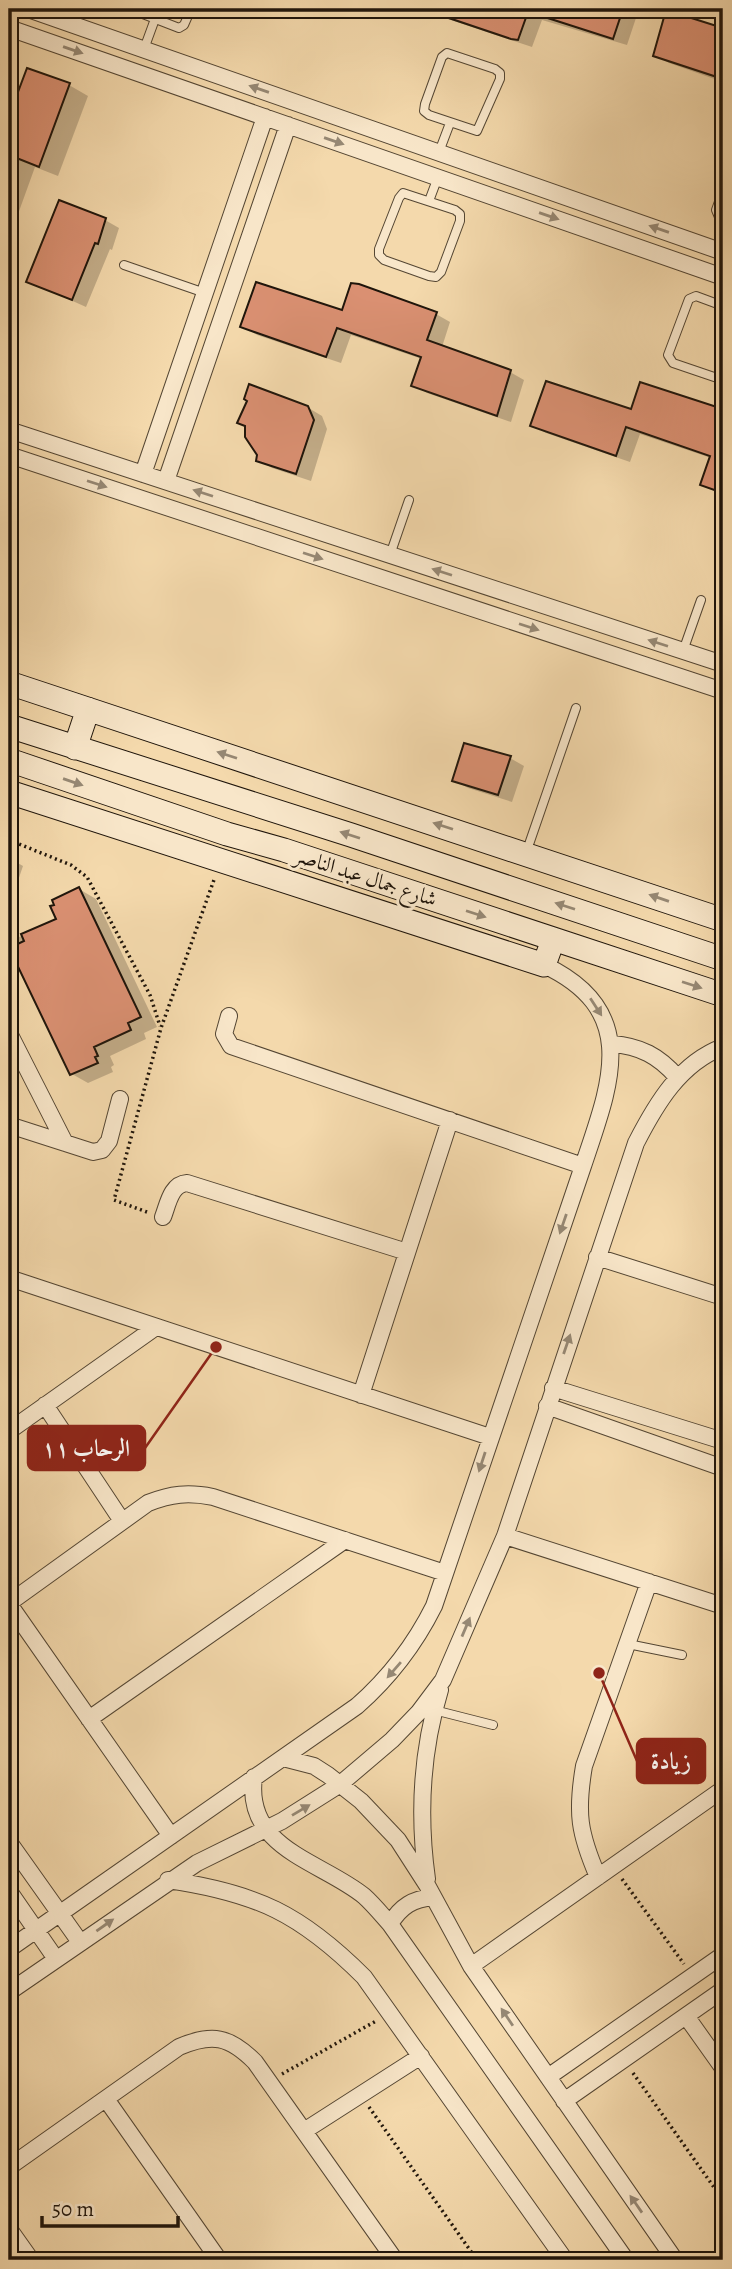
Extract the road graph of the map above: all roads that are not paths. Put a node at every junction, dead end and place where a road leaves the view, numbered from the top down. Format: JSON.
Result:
{"nodes":[{"id":1,"x":28,"y":9,"type":"edge"},
{"id":2,"x":130,"y":9,"type":"edge"},
{"id":3,"x":191,"y":9,"type":"edge"},
{"id":4,"x":155,"y":19,"type":"junction"},
{"id":5,"x":9,"y":28,"type":"edge"},
{"id":6,"x":144,"y":49,"type":"junction"},
{"id":7,"x":187,"y":64,"type":"junction"},
{"id":8,"x":179,"y":87,"type":"junction"},
{"id":9,"x":265,"y":117,"type":"junction"},
{"id":10,"x":450,"y":123,"type":"junction"},
{"id":11,"x":288,"y":125,"type":"junction"},
{"id":12,"x":372,"y":129,"type":"junction"},
{"id":13,"x":364,"y":151,"type":"junction"},
{"id":14,"x":439,"y":152,"type":"junction"},
{"id":15,"x":438,"y":177,"type":"junction"},
{"id":16,"x":723,"y":191,"type":"edge"},
{"id":17,"x":429,"y":201,"type":"junction"},
{"id":18,"x":723,"y":219,"type":"edge"},
{"id":19,"x":723,"y":252,"type":"edge"},
{"id":20,"x":124,"y":265,"type":"dead end"},
{"id":21,"x":723,"y":276,"type":"edge"},
{"id":22,"x":723,"y":290,"type":"edge"},
{"id":23,"x":205,"y":293,"type":"junction"},
{"id":24,"x":721,"y":305,"type":"edge"},
{"id":25,"x":723,"y":380,"type":"edge"},
{"id":26,"x":9,"y":430,"type":"edge"},
{"id":27,"x":62,"y":448,"type":"junction"},
{"id":28,"x":9,"y":455,"type":"edge"},
{"id":29,"x":56,"y":471,"type":"junction"},
{"id":30,"x":143,"y":474,"type":"junction"},
{"id":31,"x":166,"y":481,"type":"junction"},
{"id":32,"x":409,"y":500,"type":"dead end"},
{"id":33,"x":248,"y":509,"type":"junction"},
{"id":34,"x":241,"y":533,"type":"junction"},
{"id":35,"x":390,"y":555,"type":"junction"},
{"id":36,"x":701,"y":600,"type":"dead end"},
{"id":37,"x":683,"y":651,"type":"junction"},
{"id":38,"x":723,"y":664,"type":"edge"},
{"id":39,"x":9,"y":683,"type":"edge"},
{"id":40,"x":723,"y":691,"type":"edge"},
{"id":41,"x":576,"y":708,"type":"dead end"},
{"id":42,"x":88,"y":709,"type":"junction"},
{"id":43,"x":9,"y":726,"type":"edge"},
{"id":44,"x":75,"y":748,"type":"junction"},
{"id":45,"x":9,"y":760,"type":"edge"},
{"id":46,"x":9,"y":792,"type":"edge"},
{"id":47,"x":238,"y":799,"type":"junction"},
{"id":48,"x":294,"y":817,"type":"junction"},
{"id":49,"x":227,"y":834,"type":"junction"},
{"id":50,"x":284,"y":850,"type":"junction"},
{"id":51,"x":526,"y":853,"type":"junction"},
{"id":52,"x":723,"y":920,"type":"edge"},
{"id":53,"x":553,"y":940,"type":"junction"},
{"id":54,"x":723,"y":959,"type":"edge"},
{"id":55,"x":544,"y":965,"type":"junction"},
{"id":56,"x":723,"y":996,"type":"edge"},
{"id":57,"x":229,"y":1016,"type":"dead end"},
{"id":58,"x":9,"y":1033,"type":"edge"},
{"id":59,"x":612,"y":1044,"type":"junction"},
{"id":60,"x":723,"y":1046,"type":"edge"},
{"id":61,"x":677,"y":1077,"type":"junction"},
{"id":62,"x":120,"y":1099,"type":"dead end"},
{"id":63,"x":450,"y":1121,"type":"junction"},
{"id":64,"x":9,"y":1125,"type":"edge"},
{"id":65,"x":65,"y":1143,"type":"junction"},
{"id":66,"x":583,"y":1166,"type":"junction"},
{"id":67,"x":163,"y":1217,"type":"road end"},
{"id":68,"x":407,"y":1252,"type":"junction"},
{"id":69,"x":597,"y":1257,"type":"junction"},
{"id":70,"x":9,"y":1278,"type":"edge"},
{"id":71,"x":722,"y":1293,"type":"edge"},
{"id":72,"x":156,"y":1327,"type":"junction"},
{"id":73,"x":553,"y":1388,"type":"junction"},
{"id":74,"x":361,"y":1395,"type":"junction"},
{"id":75,"x":45,"y":1405,"type":"junction"},
{"id":76,"x":547,"y":1406,"type":"junction"},
{"id":77,"x":9,"y":1431,"type":"edge"},
{"id":78,"x":491,"y":1437,"type":"junction"},
{"id":79,"x":723,"y":1441,"type":"edge"},
{"id":80,"x":723,"y":1468,"type":"edge"},
{"id":81,"x":122,"y":1521,"type":"junction"},
{"id":82,"x":505,"y":1536,"type":"junction"},
{"id":83,"x":345,"y":1540,"type":"junction"},
{"id":84,"x":445,"y":1573,"type":"junction"},
{"id":85,"x":649,"y":1582,"type":"junction"},
{"id":86,"x":9,"y":1604,"type":"edge"},
{"id":87,"x":723,"y":1606,"type":"edge"},
{"id":88,"x":628,"y":1644,"type":"junction"},
{"id":89,"x":682,"y":1655,"type":"dead end"},
{"id":90,"x":443,"y":1680,"type":"junction"},
{"id":91,"x":434,"y":1710,"type":"junction"},
{"id":92,"x":89,"y":1719,"type":"junction"},
{"id":93,"x":493,"y":1725,"type":"dead end"},
{"id":94,"x":283,"y":1758,"type":"junction"},
{"id":95,"x":254,"y":1777,"type":"junction"},
{"id":96,"x":340,"y":1785,"type":"junction"},
{"id":97,"x":723,"y":1789,"type":"edge"},
{"id":98,"x":266,"y":1829,"type":"junction"},
{"id":99,"x":171,"y":1836,"type":"junction"},
{"id":100,"x":9,"y":1842,"type":"edge"},
{"id":101,"x":598,"y":1877,"type":"junction"},
{"id":102,"x":168,"y":1880,"type":"junction"},
{"id":103,"x":9,"y":1891,"type":"edge"},
{"id":104,"x":430,"y":1891,"type":"junction"},
{"id":105,"x":59,"y":1913,"type":"junction"},
{"id":106,"x":390,"y":1924,"type":"junction"},
{"id":107,"x":36,"y":1929,"type":"junction"},
{"id":108,"x":80,"y":1942,"type":"junction"},
{"id":109,"x":9,"y":1948,"type":"edge"},
{"id":110,"x":723,"y":1955,"type":"edge"},
{"id":111,"x":56,"y":1958,"type":"junction"},
{"id":112,"x":471,"y":1966,"type":"junction"},
{"id":113,"x":723,"y":1990,"type":"edge"},
{"id":114,"x":9,"y":1992,"type":"edge"},
{"id":115,"x":686,"y":2016,"type":"junction"},
{"id":116,"x":421,"y":2056,"type":"junction"},
{"id":117,"x":723,"y":2068,"type":"edge"},
{"id":118,"x":548,"y":2077,"type":"junction"},
{"id":119,"x":106,"y":2099,"type":"junction"},
{"id":120,"x":565,"y":2101,"type":"junction"},
{"id":121,"x":304,"y":2131,"type":"junction"},
{"id":122,"x":9,"y":2167,"type":"edge"},
{"id":123,"x":9,"y":2229,"type":"edge"},
{"id":124,"x":31,"y":2260,"type":"edge"},
{"id":125,"x":219,"y":2260,"type":"edge"},
{"id":126,"x":395,"y":2260,"type":"edge"},
{"id":127,"x":565,"y":2260,"type":"edge"},
{"id":128,"x":626,"y":2260,"type":"edge"},
{"id":129,"x":675,"y":2260,"type":"edge"}],
"edges":[{"from":1,"to":6,"type":"street"},
{"from":2,"to":4,"type":"lane"},
{"from":3,"to":4,"type":"lane"},
{"from":4,"to":6,"type":"lane"},
{"from":5,"to":8,"type":"street","one_way":true},
{"from":6,"to":7,"type":"street"},
{"from":7,"to":8,"type":"street"},
{"from":12,"to":7,"type":"street","one_way":true},
{"from":8,"to":9,"type":"street"},
{"from":9,"to":11,"type":"street"},
{"from":9,"to":23,"type":"street"},
{"from":10,"to":10,"type":"lane"},
{"from":10,"to":14,"type":"lane"},
{"from":11,"to":13,"type":"street","one_way":true},
{"from":11,"to":31,"type":"street"},
{"from":12,"to":13,"type":"street"},
{"from":12,"to":14,"type":"street"},
{"from":13,"to":15,"type":"street"},
{"from":19,"to":14,"type":"street","one_way":true},
{"from":15,"to":17,"type":"lane"},
{"from":15,"to":21,"type":"street","one_way":true},
{"from":16,"to":18,"type":"lane"},
{"from":17,"to":17,"type":"lane"},
{"from":20,"to":23,"type":"lane"},
{"from":22,"to":24,"type":"lane"},
{"from":23,"to":30,"type":"street"},
{"from":24,"to":25,"type":"lane"},
{"from":26,"to":27,"type":"street"},
{"from":27,"to":29,"type":"street"},
{"from":27,"to":30,"type":"street"},
{"from":28,"to":29,"type":"street"},
{"from":29,"to":34,"type":"street","one_way":true},
{"from":30,"to":31,"type":"street"},
{"from":33,"to":31,"type":"street","one_way":true},
{"from":32,"to":35,"type":"lane"},
{"from":33,"to":34,"type":"street"},
{"from":33,"to":35,"type":"street"},
{"from":34,"to":40,"type":"street","one_way":true},
{"from":37,"to":35,"type":"street","one_way":true},
{"from":36,"to":37,"type":"lane"},
{"from":37,"to":38,"type":"street"},
{"from":39,"to":42,"type":"main road"},
{"from":41,"to":51,"type":"lane"},
{"from":42,"to":44,"type":"main road"},
{"from":51,"to":42,"type":"main road","one_way":true},
{"from":43,"to":44,"type":"main road","name":"شارع جمال عبد الناصر"},
{"from":44,"to":47,"type":"main road","name":"شارع جمال عبد الناصر"},
{"from":45,"to":49,"type":"main road","name":"شارع جمال عبد الناصر","one_way":true},
{"from":46,"to":55,"type":"main road"},
{"from":47,"to":48,"type":"main road","name":"شارع جمال عبد الناصر"},
{"from":47,"to":49,"type":"main road"},
{"from":48,"to":50,"type":"main road"},
{"from":54,"to":48,"type":"main road","name":"شارع جمال عبد الناصر","one_way":true},
{"from":49,"to":50,"type":"main road","name":"شارع جمال عبد الناصر"},
{"from":50,"to":53,"type":"main road","name":"شارع جمال عبد الناصر","one_way":true},
{"from":52,"to":51,"type":"main road","one_way":true},
{"from":53,"to":55,"type":"main road"},
{"from":53,"to":56,"type":"main road","name":"شارع جمال عبد الناصر","one_way":true},
{"from":55,"to":59,"type":"street","one_way":true},
{"from":57,"to":63,"type":"street"},
{"from":58,"to":65,"type":"street"},
{"from":59,"to":61,"type":"street"},
{"from":59,"to":66,"type":"street"},
{"from":60,"to":61,"type":"street"},
{"from":61,"to":69,"type":"street"},
{"from":62,"to":65,"type":"street"},
{"from":63,"to":66,"type":"street"},
{"from":63,"to":68,"type":"street"},
{"from":64,"to":65,"type":"street"},
{"from":66,"to":78,"type":"street","one_way":true},
{"from":67,"to":68,"type":"street"},
{"from":68,"to":74,"type":"street"},
{"from":69,"to":71,"type":"street"},
{"from":73,"to":69,"type":"street","one_way":true},
{"from":70,"to":72,"type":"street"},
{"from":72,"to":74,"type":"street"},
{"from":72,"to":75,"type":"street"},
{"from":73,"to":76,"type":"street"},
{"from":73,"to":79,"type":"street"},
{"from":74,"to":78,"type":"street"},
{"from":75,"to":77,"type":"street"},
{"from":75,"to":81,"type":"street"},
{"from":76,"to":80,"type":"street"},
{"from":76,"to":82,"type":"street"},
{"from":78,"to":84,"type":"street","one_way":true},
{"from":81,"to":83,"type":"street"},
{"from":81,"to":86,"type":"street"},
{"from":82,"to":85,"type":"street"},
{"from":90,"to":82,"type":"street","one_way":true},
{"from":83,"to":84,"type":"street"},
{"from":83,"to":92,"type":"street"},
{"from":84,"to":94,"type":"street","one_way":true},
{"from":85,"to":87,"type":"street"},
{"from":85,"to":88,"type":"street"},
{"from":86,"to":92,"type":"street"},
{"from":88,"to":89,"type":"lane"},
{"from":88,"to":101,"type":"street"},
{"from":90,"to":91,"type":"street"},
{"from":90,"to":96,"type":"street"},
{"from":91,"to":93,"type":"lane"},
{"from":91,"to":104,"type":"street"},
{"from":92,"to":99,"type":"street"},
{"from":94,"to":95,"type":"street"},
{"from":94,"to":96,"type":"street"},
{"from":95,"to":98,"type":"street"},
{"from":95,"to":99,"type":"street"},
{"from":98,"to":96,"type":"street","one_way":true},
{"from":96,"to":104,"type":"street"},
{"from":97,"to":101,"type":"street"},
{"from":98,"to":102,"type":"street"},
{"from":98,"to":106,"type":"street"},
{"from":99,"to":105,"type":"street"},
{"from":100,"to":105,"type":"street"},
{"from":101,"to":112,"type":"street"},
{"from":108,"to":102,"type":"street","one_way":true},
{"from":102,"to":116,"type":"street"},
{"from":103,"to":107,"type":"street"},
{"from":104,"to":106,"type":"street"},
{"from":104,"to":112,"type":"street"},
{"from":105,"to":107,"type":"street"},
{"from":105,"to":108,"type":"street"},
{"from":106,"to":128,"type":"street"},
{"from":107,"to":109,"type":"street"},
{"from":107,"to":111,"type":"street"},
{"from":108,"to":111,"type":"street"},
{"from":110,"to":118,"type":"street"},
{"from":111,"to":114,"type":"street"},
{"from":118,"to":112,"type":"street","one_way":true},
{"from":113,"to":115,"type":"street"},
{"from":115,"to":117,"type":"street"},
{"from":115,"to":120,"type":"street"},
{"from":116,"to":121,"type":"street"},
{"from":116,"to":127,"type":"street"},
{"from":118,"to":120,"type":"street"},
{"from":119,"to":121,"type":"street"},
{"from":119,"to":122,"type":"street"},
{"from":119,"to":125,"type":"street"},
{"from":129,"to":120,"type":"street","one_way":true},
{"from":121,"to":126,"type":"street"},
{"from":123,"to":124,"type":"street"}]}
